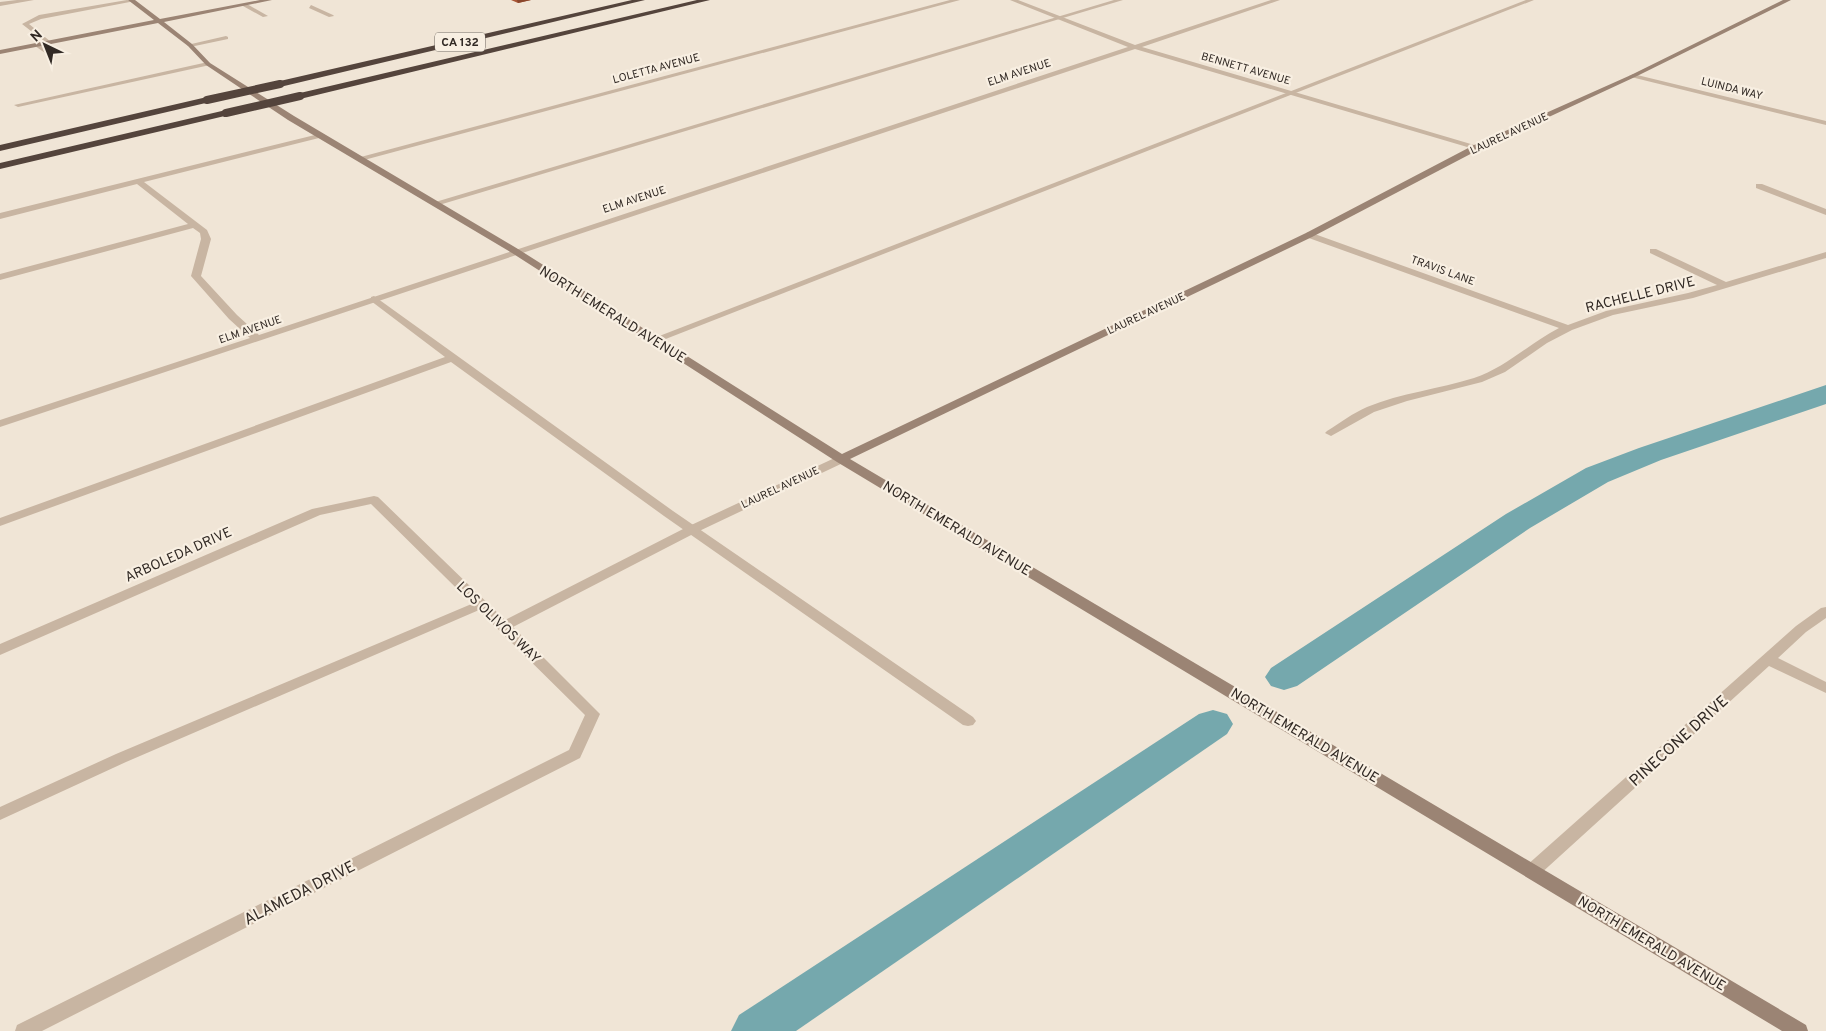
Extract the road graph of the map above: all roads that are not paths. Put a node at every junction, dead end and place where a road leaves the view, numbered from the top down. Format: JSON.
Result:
{"nodes":[{"id":1,"x":31,"y":0,"type":"edge"},
{"id":2,"x":131,"y":0,"type":"edge"},
{"id":3,"x":269,"y":0,"type":"edge"},
{"id":4,"x":641,"y":0,"type":"edge"},
{"id":5,"x":706,"y":0,"type":"edge"},
{"id":6,"x":719,"y":0,"type":"edge"},
{"id":7,"x":957,"y":0,"type":"edge"},
{"id":8,"x":1013,"y":0,"type":"edge"},
{"id":9,"x":1120,"y":0,"type":"edge"},
{"id":10,"x":1277,"y":0,"type":"edge"},
{"id":11,"x":1531,"y":0,"type":"edge"},
{"id":12,"x":1788,"y":0,"type":"edge"},
{"id":13,"x":0,"y":4,"type":"edge"},
{"id":14,"x":245,"y":5,"type":"junction"},
{"id":15,"x":311,"y":7,"type":"dead end"},
{"id":16,"x":265,"y":16,"type":"dead end"},
{"id":17,"x":331,"y":16,"type":"dead end"},
{"id":18,"x":1060,"y":18,"type":"junction"},
{"id":19,"x":161,"y":21,"type":"junction"},
{"id":20,"x":226,"y":38,"type":"dead end"},
{"id":21,"x":49,"y":43,"type":"junction"},
{"id":22,"x":190,"y":44,"type":"junction"},
{"id":23,"x":522,"y":44,"type":"junction"},
{"id":24,"x":37,"y":45,"type":"junction"},
{"id":25,"x":1134,"y":47,"type":"junction"},
{"id":26,"x":0,"y":52,"type":"edge"},
{"id":27,"x":53,"y":56,"type":"dead end"},
{"id":28,"x":208,"y":64,"type":"junction"},
{"id":29,"x":1633,"y":76,"type":"junction"},
{"id":30,"x":1292,"y":93,"type":"junction"},
{"id":31,"x":18,"y":105,"type":"dead end"},
{"id":32,"x":1826,"y":123,"type":"edge"},
{"id":33,"x":320,"y":135,"type":"junction"},
{"id":34,"x":1477,"y":147,"type":"junction"},
{"id":35,"x":0,"y":148,"type":"edge"},
{"id":36,"x":361,"y":158,"type":"junction"},
{"id":37,"x":0,"y":166,"type":"edge"},
{"id":38,"x":138,"y":181,"type":"junction"},
{"id":39,"x":1759,"y":186,"type":"dead end"},
{"id":40,"x":436,"y":203,"type":"junction"},
{"id":41,"x":1826,"y":212,"type":"edge"},
{"id":42,"x":0,"y":216,"type":"edge"},
{"id":43,"x":193,"y":225,"type":"junction"},
{"id":44,"x":1309,"y":235,"type":"junction"},
{"id":45,"x":515,"y":251,"type":"junction"},
{"id":46,"x":1653,"y":251,"type":"dead end"},
{"id":47,"x":1826,"y":255,"type":"edge"},
{"id":48,"x":0,"y":278,"type":"edge"},
{"id":49,"x":1727,"y":286,"type":"junction"},
{"id":50,"x":374,"y":299,"type":"junction"},
{"id":51,"x":1568,"y":328,"type":"junction"},
{"id":52,"x":258,"y":340,"type":"junction"},
{"id":53,"x":654,"y":340,"type":"junction"},
{"id":54,"x":452,"y":358,"type":"junction"},
{"id":55,"x":0,"y":424,"type":"edge"},
{"id":56,"x":1331,"y":433,"type":"dead end"},
{"id":57,"x":841,"y":459,"type":"junction"},
{"id":58,"x":374,"y":500,"type":"joint"},
{"id":59,"x":0,"y":522,"type":"edge"},
{"id":60,"x":691,"y":530,"type":"junction"},
{"id":61,"x":481,"y":604,"type":"junction"},
{"id":62,"x":1826,"y":611,"type":"edge"},
{"id":63,"x":504,"y":626,"type":"junction"},
{"id":64,"x":0,"y":650,"type":"edge"},
{"id":65,"x":1768,"y":659,"type":"junction"},
{"id":66,"x":1826,"y":688,"type":"edge"},
{"id":67,"x":968,"y":721,"type":"dead end"},
{"id":68,"x":575,"y":754,"type":"joint"},
{"id":69,"x":0,"y":814,"type":"edge"},
{"id":70,"x":1532,"y":871,"type":"junction"},
{"id":71,"x":24,"y":1031,"type":"edge"},
{"id":72,"x":1799,"y":1031,"type":"edge"}],
"edges":[{"from":1,"to":13,"type":"street"},
{"from":2,"to":19,"type":"street","name":"NORTH EMERALD AVENUE"},
{"from":2,"to":21,"type":"street"},
{"from":3,"to":14,"type":"street"},
{"from":4,"to":35,"type":"highway","number":"CA 132","bridge":true},
{"from":5,"to":23,"type":"highway"},
{"from":6,"to":23,"type":"highway","number":"CA 132"},
{"from":7,"to":36,"type":"street","name":"LOLETTA AVENUE"},
{"from":8,"to":18,"type":"street","name":"BENNETT AVENUE"},
{"from":9,"to":18,"type":"street"},
{"from":10,"to":25,"type":"street","name":"ELM AVENUE"},
{"from":11,"to":30,"type":"street"},
{"from":12,"to":29,"type":"street","name":"LAUREL AVENUE"},
{"from":14,"to":16,"type":"street"},
{"from":14,"to":19,"type":"street"},
{"from":15,"to":17,"type":"street"},
{"from":18,"to":25,"type":"street","name":"BENNETT AVENUE"},
{"from":18,"to":40,"type":"street"},
{"from":19,"to":21,"type":"street"},
{"from":19,"to":22,"type":"street","name":"NORTH EMERALD AVENUE"},
{"from":20,"to":22,"type":"street"},
{"from":21,"to":24,"type":"street"},
{"from":22,"to":28,"type":"street","name":"NORTH EMERALD AVENUE"},
{"from":23,"to":37,"type":"highway","number":"CA 132","bridge":true},
{"from":24,"to":26,"type":"street"},
{"from":24,"to":27,"type":"street"},
{"from":25,"to":30,"type":"street","name":"BENNETT AVENUE"},
{"from":25,"to":45,"type":"street","name":"ELM AVENUE"},
{"from":28,"to":31,"type":"street"},
{"from":28,"to":33,"type":"street","name":"NORTH EMERALD AVENUE"},
{"from":29,"to":32,"type":"street","name":"LUINDA WAY"},
{"from":29,"to":34,"type":"street","name":"LAUREL AVENUE"},
{"from":30,"to":34,"type":"street","name":"BENNETT AVENUE"},
{"from":30,"to":53,"type":"street"},
{"from":33,"to":36,"type":"street","name":"NORTH EMERALD AVENUE"},
{"from":33,"to":38,"type":"street"},
{"from":34,"to":44,"type":"street","name":"LAUREL AVENUE"},
{"from":36,"to":40,"type":"street","name":"NORTH EMERALD AVENUE"},
{"from":38,"to":42,"type":"street"},
{"from":38,"to":43,"type":"street"},
{"from":39,"to":41,"type":"street"},
{"from":40,"to":45,"type":"street","name":"NORTH EMERALD AVENUE"},
{"from":43,"to":48,"type":"street"},
{"from":43,"to":52,"type":"street"},
{"from":44,"to":51,"type":"street","name":"TRAVIS LANE"},
{"from":44,"to":57,"type":"street","name":"LAUREL AVENUE"},
{"from":45,"to":50,"type":"street","name":"ELM AVENUE"},
{"from":45,"to":53,"type":"street","name":"NORTH EMERALD AVENUE"},
{"from":46,"to":49,"type":"street"},
{"from":47,"to":49,"type":"street","name":"RACHELLE DRIVE"},
{"from":49,"to":51,"type":"street","name":"RACHELLE DRIVE"},
{"from":50,"to":52,"type":"street","name":"ELM AVENUE"},
{"from":50,"to":54,"type":"street"},
{"from":51,"to":56,"type":"street","name":"RACHELLE DRIVE"},
{"from":52,"to":55,"type":"street","name":"ELM AVENUE"},
{"from":53,"to":57,"type":"street","name":"NORTH EMERALD AVENUE"},
{"from":54,"to":59,"type":"street"},
{"from":54,"to":60,"type":"street"},
{"from":57,"to":60,"type":"street","name":"LAUREL AVENUE"},
{"from":57,"to":70,"type":"street","name":"NORTH EMERALD AVENUE"},
{"from":58,"to":61,"type":"street","name":"LOS OLIVOS WAY"},
{"from":58,"to":64,"type":"street","name":"ARBOLEDA DRIVE"},
{"from":60,"to":63,"type":"street","name":"LAUREL AVENUE"},
{"from":60,"to":67,"type":"street"},
{"from":61,"to":63,"type":"street","name":"LOS OLIVOS WAY"},
{"from":61,"to":69,"type":"street"},
{"from":62,"to":65,"type":"street","name":"PINECONE DRIVE"},
{"from":63,"to":68,"type":"street","name":"LOS OLIVOS WAY"},
{"from":65,"to":66,"type":"street"},
{"from":65,"to":70,"type":"street","name":"PINECONE DRIVE"},
{"from":68,"to":71,"type":"street","name":"ALAMEDA DRIVE"},
{"from":70,"to":72,"type":"street","name":"NORTH EMERALD AVENUE"}]}
